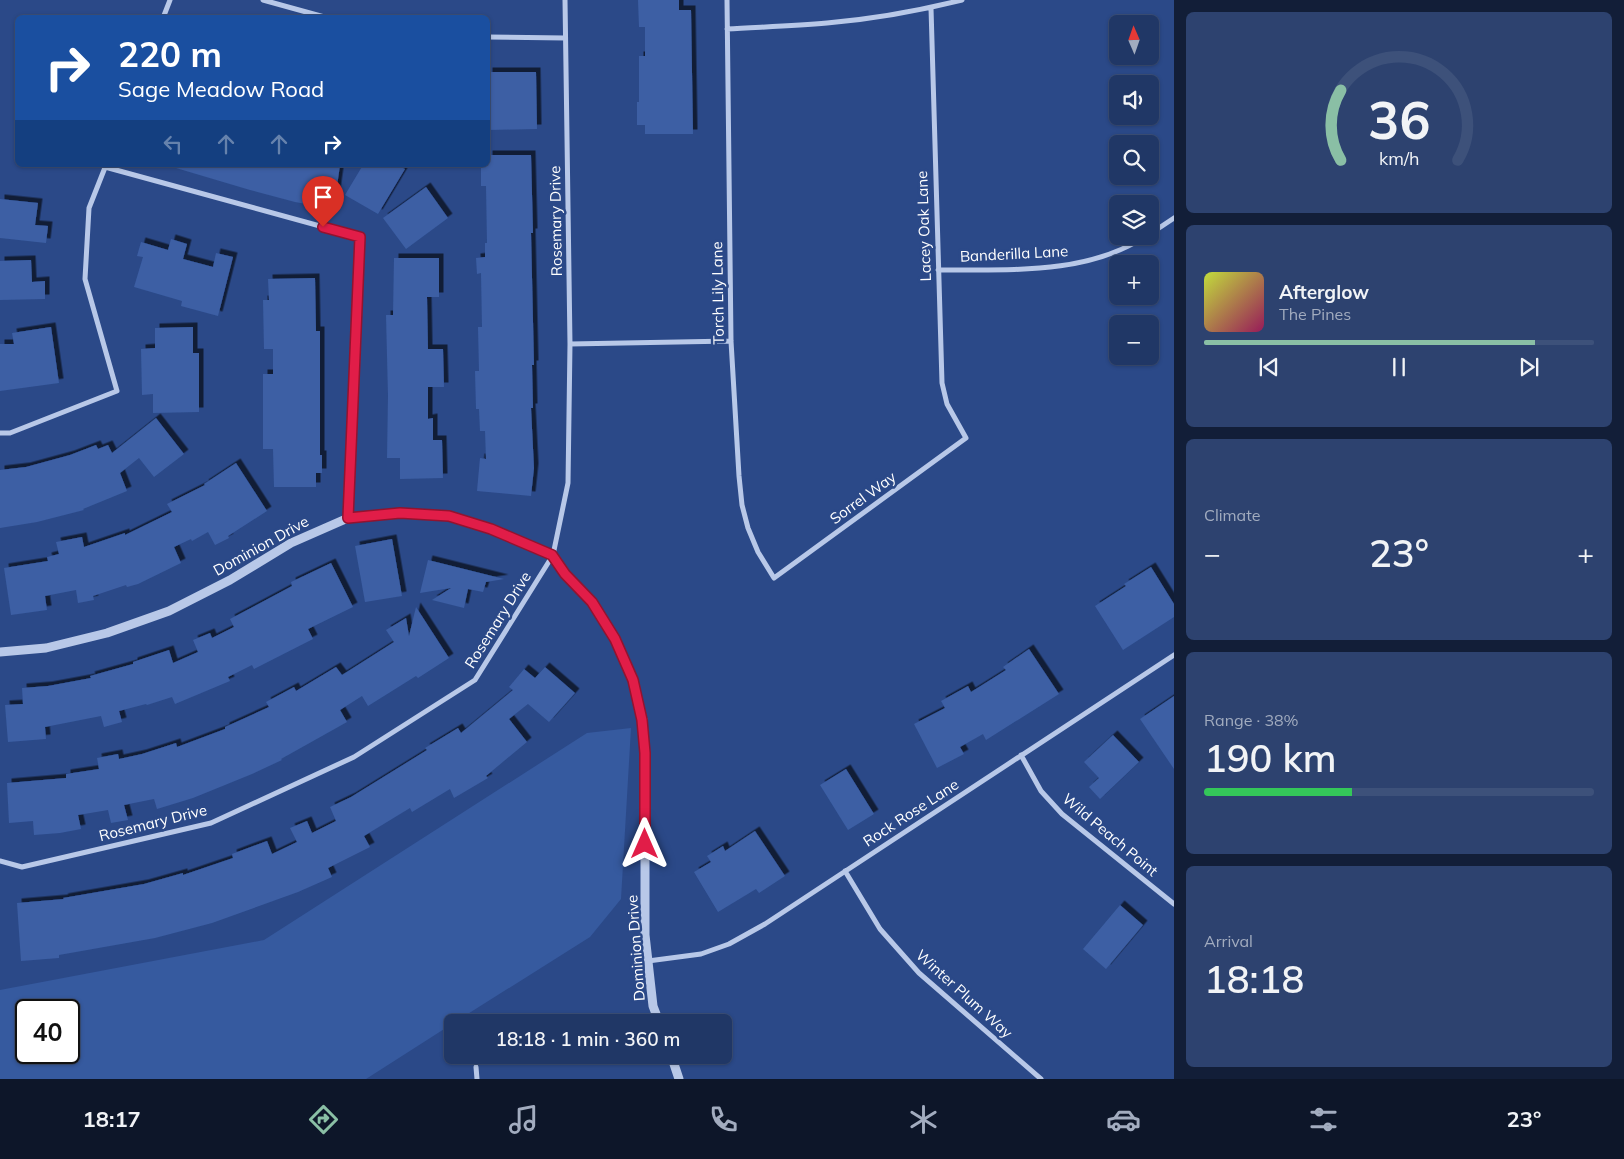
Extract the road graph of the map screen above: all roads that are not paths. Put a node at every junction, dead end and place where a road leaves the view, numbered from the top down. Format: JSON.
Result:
{"nodes":[{"id":1,"x":170,"y":0,"type":"edge"},
{"id":2,"x":263,"y":0,"type":"edge"},
{"id":3,"x":565,"y":0,"type":"edge"},
{"id":4,"x":727,"y":0,"type":"edge"},
{"id":5,"x":962,"y":0,"type":"edge"},
{"id":6,"x":931,"y":8,"type":"junction"},
{"id":7,"x":164,"y":15,"type":"edge"},
{"id":8,"x":317,"y":15,"type":"edge"},
{"id":9,"x":727,"y":29,"type":"junction"},
{"id":10,"x":490,"y":37,"type":"edge"},
{"id":11,"x":565,"y":38,"type":"junction"},
{"id":12,"x":106,"y":167,"type":"edge"},
{"id":13,"x":110,"y":167,"type":"edge"},
{"id":14,"x":1174,"y":218,"type":"edge"},
{"id":15,"x":1159,"y":228,"type":"edge"},
{"id":16,"x":1127,"y":245,"type":"edge"},
{"id":17,"x":938,"y":270,"type":"junction"},
{"id":18,"x":731,"y":341,"type":"junction"},
{"id":19,"x":570,"y":344,"type":"junction"},
{"id":20,"x":0,"y":433,"type":"edge"},
{"id":21,"x":966,"y":438,"type":"joint"},
{"id":22,"x":348,"y":518,"type":"junction"},
{"id":23,"x":552,"y":555,"type":"junction"},
{"id":24,"x":774,"y":578,"type":"joint"},
{"id":25,"x":0,"y":652,"type":"edge"},
{"id":26,"x":1174,"y":654,"type":"edge"},
{"id":27,"x":1021,"y":755,"type":"junction"},
{"id":28,"x":0,"y":861,"type":"edge"},
{"id":29,"x":845,"y":871,"type":"junction"},
{"id":30,"x":1174,"y":904,"type":"edge"},
{"id":31,"x":648,"y":961,"type":"junction"},
{"id":32,"x":656,"y":1014,"type":"edge"},
{"id":33,"x":673,"y":1064,"type":"edge"},
{"id":34,"x":476,"y":1067,"type":"dead end"},
{"id":35,"x":476,"y":1079,"type":"edge"},
{"id":36,"x":679,"y":1079,"type":"edge"},
{"id":37,"x":1041,"y":1079,"type":"edge"}],
"edges":[{"from":1,"to":7,"type":"street"},
{"from":2,"to":8,"type":"street"},
{"from":3,"to":11,"type":"street","name":"Rosemary Drive"},
{"from":4,"to":9,"type":"street","name":"Torch Lily Lane"},
{"from":5,"to":6,"type":"street"},
{"from":6,"to":9,"type":"street"},
{"from":6,"to":17,"type":"street","name":"Lacey Oak Lane"},
{"from":9,"to":18,"type":"street","name":"Torch Lily Lane"},
{"from":10,"to":11,"type":"street"},
{"from":11,"to":19,"type":"street","name":"Rosemary Drive"},
{"from":12,"to":20,"type":"street"},
{"from":13,"to":22,"type":"street"},
{"from":14,"to":15,"type":"street"},
{"from":16,"to":17,"type":"street","name":"Banderilla Lane"},
{"from":17,"to":21,"type":"street","name":"Lacey Oak Lane"},
{"from":18,"to":19,"type":"street"},
{"from":18,"to":24,"type":"street","name":"Torch Lily Lane"},
{"from":19,"to":23,"type":"street","name":"Rosemary Drive"},
{"from":21,"to":24,"type":"street","name":"Sorrel Way"},
{"from":22,"to":23,"type":"street","name":"Dominion Drive"},
{"from":22,"to":25,"type":"street","name":"Dominion Drive"},
{"from":23,"to":28,"type":"street","name":"Rosemary Drive"},
{"from":23,"to":31,"type":"street","name":"Dominion Drive"},
{"from":26,"to":27,"type":"street","name":"Rock Rose Lane"},
{"from":27,"to":29,"type":"street","name":"Rock Rose Lane"},
{"from":27,"to":30,"type":"street","name":"Wild Peach Point"},
{"from":29,"to":31,"type":"street","name":"Rock Rose Lane"},
{"from":29,"to":37,"type":"street","name":"Winter Plum Way"},
{"from":31,"to":32,"type":"street","name":"Dominion Drive"},
{"from":33,"to":36,"type":"street"},
{"from":34,"to":35,"type":"street"}]}
